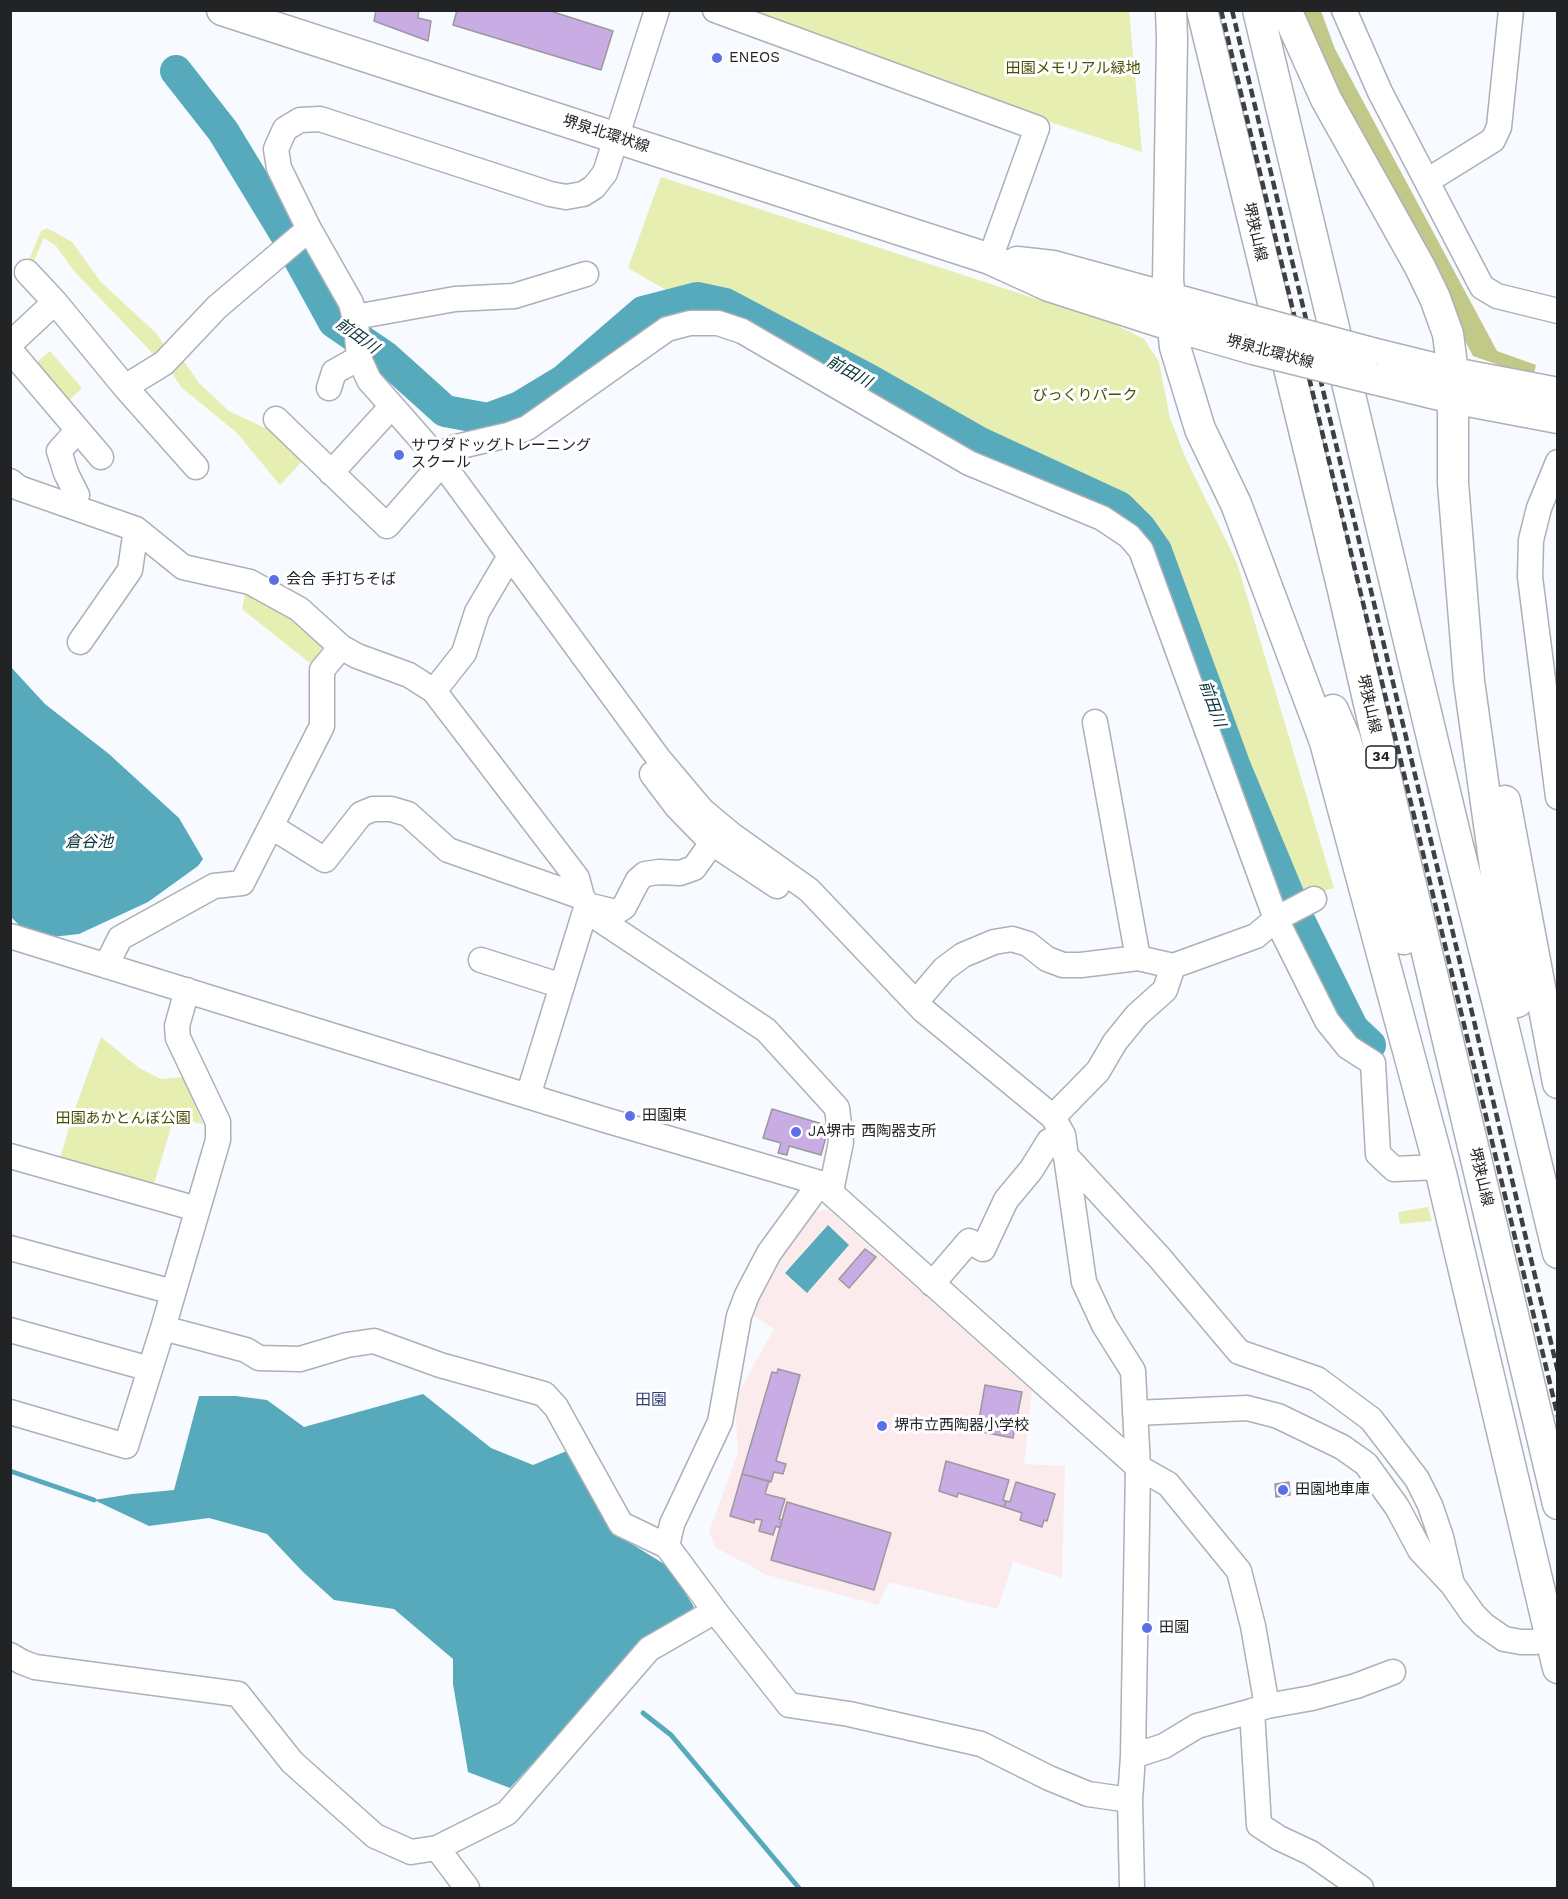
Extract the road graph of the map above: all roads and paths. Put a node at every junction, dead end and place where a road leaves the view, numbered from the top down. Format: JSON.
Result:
{"nodes":[{"id":1,"x":222,"y":10,"type":"edge"},
{"id":2,"x":657,"y":10,"type":"edge"},
{"id":3,"x":715,"y":10,"type":"edge"},
{"id":4,"x":1171,"y":10,"type":"edge"},
{"id":5,"x":1202,"y":10,"type":"edge"},
{"id":6,"x":1258,"y":10,"type":"edge"},
{"id":7,"x":1286,"y":10,"type":"edge"},
{"id":8,"x":1344,"y":10,"type":"edge"},
{"id":9,"x":1511,"y":10,"type":"edge"},
{"id":10,"x":742,"y":15,"type":"edge"},
{"id":11,"x":617,"y":137,"type":"junction"},
{"id":12,"x":1427,"y":181,"type":"junction"},
{"id":13,"x":309,"y":229,"type":"junction"},
{"id":14,"x":990,"y":259,"type":"junction"},
{"id":15,"x":27,"y":272,"type":"dead end"},
{"id":16,"x":586,"y":274,"type":"dead end"},
{"id":17,"x":55,"y":302,"type":"junction"},
{"id":18,"x":1557,"y":311,"type":"edge"},
{"id":19,"x":1171,"y":312,"type":"junction"},
{"id":20,"x":355,"y":320,"type":"junction"},
{"id":21,"x":10,"y":345,"type":"edge"},
{"id":22,"x":10,"y":350,"type":"edge"},
{"id":23,"x":358,"y":355,"type":"junction"},
{"id":24,"x":1371,"y":365,"type":"junction"},
{"id":25,"x":1453,"y":386,"type":"junction"},
{"id":26,"x":125,"y":387,"type":"junction"},
{"id":27,"x":329,"y":388,"type":"dead end"},
{"id":28,"x":1557,"y":393,"type":"edge"},
{"id":29,"x":392,"y":406,"type":"junction"},
{"id":30,"x":1557,"y":418,"type":"edge"},
{"id":31,"x":276,"y":419,"type":"dead end"},
{"id":32,"x":78,"y":430,"type":"junction"},
{"id":33,"x":101,"y":457,"type":"dead end"},
{"id":34,"x":440,"y":461,"type":"junction"},
{"id":35,"x":1557,"y":462,"type":"edge"},
{"id":36,"x":196,"y":467,"type":"dead end"},
{"id":37,"x":331,"y":473,"type":"junction"},
{"id":38,"x":10,"y":481,"type":"edge"},
{"id":39,"x":1236,"y":504,"type":"junction"},
{"id":40,"x":72,"y":506,"type":"junction"},
{"id":41,"x":136,"y":529,"type":"junction"},
{"id":42,"x":510,"y":556,"type":"junction"},
{"id":43,"x":80,"y":642,"type":"dead end"},
{"id":44,"x":341,"y":647,"type":"junction"},
{"id":45,"x":1470,"y":681,"type":"junction"},
{"id":46,"x":434,"y":691,"type":"junction"},
{"id":47,"x":1095,"y":722,"type":"dead end"},
{"id":48,"x":640,"y":735,"type":"junction"},
{"id":49,"x":1557,"y":798,"type":"edge"},
{"id":50,"x":272,"y":827,"type":"junction"},
{"id":51,"x":712,"y":843,"type":"junction"},
{"id":52,"x":800,"y":883,"type":"junction"},
{"id":53,"x":585,"y":901,"type":"junction"},
{"id":54,"x":1310,"y":901,"type":"dead end"},
{"id":55,"x":1277,"y":918,"type":"junction"},
{"id":56,"x":10,"y":936,"type":"edge"},
{"id":57,"x":1138,"y":958,"type":"junction"},
{"id":58,"x":481,"y":960,"type":"dead end"},
{"id":59,"x":106,"y":966,"type":"junction"},
{"id":60,"x":1173,"y":966,"type":"junction"},
{"id":61,"x":562,"y":986,"type":"junction"},
{"id":62,"x":187,"y":990,"type":"junction"},
{"id":63,"x":916,"y":1002,"type":"junction"},
{"id":64,"x":1557,"y":1083,"type":"edge"},
{"id":65,"x":528,"y":1096,"type":"junction"},
{"id":66,"x":1462,"y":1096,"type":"junction"},
{"id":67,"x":1060,"y":1135,"type":"junction"},
{"id":68,"x":10,"y":1156,"type":"edge"},
{"id":69,"x":1439,"y":1167,"type":"junction"},
{"id":70,"x":825,"y":1187,"type":"junction"},
{"id":71,"x":197,"y":1209,"type":"junction"},
{"id":72,"x":1557,"y":1227,"type":"edge"},
{"id":73,"x":10,"y":1248,"type":"edge"},
{"id":74,"x":1557,"y":1253,"type":"edge"},
{"id":75,"x":932,"y":1284,"type":"junction"},
{"id":76,"x":173,"y":1292,"type":"junction"},
{"id":77,"x":163,"y":1328,"type":"junction"},
{"id":78,"x":10,"y":1330,"type":"edge"},
{"id":79,"x":150,"y":1369,"type":"junction"},
{"id":80,"x":10,"y":1412,"type":"edge"},
{"id":81,"x":1135,"y":1413,"type":"junction"},
{"id":82,"x":1138,"y":1467,"type":"junction"},
{"id":83,"x":1557,"y":1504,"type":"edge"},
{"id":84,"x":667,"y":1545,"type":"junction"},
{"id":85,"x":1452,"y":1584,"type":"junction"},
{"id":86,"x":715,"y":1611,"type":"junction"},
{"id":87,"x":1554,"y":1637,"type":"edge"},
{"id":88,"x":10,"y":1655,"type":"edge"},
{"id":89,"x":1557,"y":1668,"type":"edge"},
{"id":90,"x":1394,"y":1671,"type":"dead end"},
{"id":91,"x":1259,"y":1708,"type":"junction"},
{"id":92,"x":1134,"y":1756,"type":"junction"},
{"id":93,"x":1130,"y":1800,"type":"junction"},
{"id":94,"x":437,"y":1848,"type":"junction"},
{"id":95,"x":467,"y":1888,"type":"edge"},
{"id":96,"x":1132,"y":1888,"type":"edge"},
{"id":97,"x":1361,"y":1888,"type":"edge"}],
"edges":[{"from":1,"to":11,"type":"main road","name":"堺泉北環状線"},
{"from":2,"to":11,"type":"street"},
{"from":3,"to":10,"type":"street"},
{"from":4,"to":19,"type":"main road"},
{"from":5,"to":66,"type":"main road","name":"堺狭山線","number":"34"},
{"from":6,"to":74,"type":"main road"},
{"from":7,"to":25,"type":"main road"},
{"from":8,"to":12,"type":"street"},
{"from":9,"to":12,"type":"street"},
{"from":10,"to":14,"type":"street"},
{"from":11,"to":13,"type":"street"},
{"from":11,"to":14,"type":"main road","name":"堺泉北環状線"},
{"from":12,"to":18,"type":"street"},
{"from":13,"to":20,"type":"street"},
{"from":13,"to":26,"type":"street"},
{"from":14,"to":19,"type":"main road","name":"堺泉北環状線"},
{"from":15,"to":17,"type":"street"},
{"from":16,"to":20,"type":"street"},
{"from":17,"to":21,"type":"street"},
{"from":17,"to":26,"type":"street"},
{"from":19,"to":24,"type":"main road","name":"堺泉北環状線","bridge":true},
{"from":19,"to":24,"type":"main road","name":"堺泉北環状線","bridge":true},
{"from":19,"to":39,"type":"main road"},
{"from":20,"to":23,"type":"street"},
{"from":22,"to":32,"type":"street"},
{"from":23,"to":27,"type":"street"},
{"from":23,"to":29,"type":"street"},
{"from":24,"to":25,"type":"main road","name":"堺泉北環状線"},
{"from":25,"to":28,"type":"main road","name":"堺泉北環状線"},
{"from":25,"to":30,"type":"main road","name":"堺泉北環状線"},
{"from":25,"to":45,"type":"main road"},
{"from":26,"to":36,"type":"street"},
{"from":29,"to":34,"type":"street"},
{"from":29,"to":37,"type":"street"},
{"from":31,"to":37,"type":"street"},
{"from":32,"to":33,"type":"street"},
{"from":32,"to":40,"type":"street"},
{"from":34,"to":37,"type":"street"},
{"from":34,"to":42,"type":"street"},
{"from":34,"to":55,"type":"street"},
{"from":35,"to":49,"type":"street"},
{"from":38,"to":40,"type":"street"},
{"from":39,"to":66,"type":"main road"},
{"from":39,"to":69,"type":"main road"},
{"from":40,"to":41,"type":"street"},
{"from":41,"to":43,"type":"street"},
{"from":41,"to":44,"type":"street"},
{"from":42,"to":46,"type":"street"},
{"from":42,"to":48,"type":"street"},
{"from":44,"to":46,"type":"street"},
{"from":44,"to":50,"type":"street"},
{"from":45,"to":64,"type":"main road"},
{"from":45,"to":72,"type":"main road"},
{"from":46,"to":53,"type":"street"},
{"from":47,"to":57,"type":"street"},
{"from":48,"to":51,"type":"street"},
{"from":48,"to":52,"type":"street"},
{"from":50,"to":53,"type":"street"},
{"from":50,"to":59,"type":"street"},
{"from":51,"to":52,"type":"street"},
{"from":51,"to":53,"type":"street"},
{"from":52,"to":63,"type":"street"},
{"from":53,"to":61,"type":"street"},
{"from":53,"to":70,"type":"street"},
{"from":54,"to":55,"type":"street"},
{"from":55,"to":60,"type":"street"},
{"from":55,"to":69,"type":"street"},
{"from":56,"to":59,"type":"street"},
{"from":57,"to":60,"type":"street"},
{"from":57,"to":63,"type":"street"},
{"from":58,"to":61,"type":"street"},
{"from":59,"to":62,"type":"street"},
{"from":60,"to":67,"type":"street"},
{"from":61,"to":65,"type":"street"},
{"from":62,"to":65,"type":"street"},
{"from":62,"to":71,"type":"street"},
{"from":63,"to":67,"type":"street"},
{"from":65,"to":70,"type":"street"},
{"from":66,"to":83,"type":"main road","name":"堺狭山線","number":"34"},
{"from":67,"to":75,"type":"street"},
{"from":67,"to":81,"type":"street"},
{"from":67,"to":85,"type":"street"},
{"from":68,"to":71,"type":"street"},
{"from":69,"to":87,"type":"main road"},
{"from":70,"to":75,"type":"street"},
{"from":70,"to":84,"type":"street"},
{"from":71,"to":76,"type":"street"},
{"from":73,"to":76,"type":"street"},
{"from":75,"to":82,"type":"street"},
{"from":76,"to":77,"type":"street"},
{"from":77,"to":79,"type":"street"},
{"from":77,"to":84,"type":"street"},
{"from":78,"to":79,"type":"street"},
{"from":79,"to":80,"type":"street"},
{"from":81,"to":82,"type":"street"},
{"from":81,"to":85,"type":"street"},
{"from":82,"to":91,"type":"street"},
{"from":82,"to":92,"type":"street"},
{"from":84,"to":86,"type":"street"},
{"from":85,"to":87,"type":"street"},
{"from":86,"to":93,"type":"street"},
{"from":86,"to":94,"type":"street"},
{"from":87,"to":89,"type":"main road"},
{"from":88,"to":94,"type":"street"},
{"from":90,"to":91,"type":"street"},
{"from":91,"to":92,"type":"street"},
{"from":91,"to":97,"type":"street"},
{"from":92,"to":93,"type":"street"},
{"from":93,"to":96,"type":"street"},
{"from":94,"to":95,"type":"street"}]}
